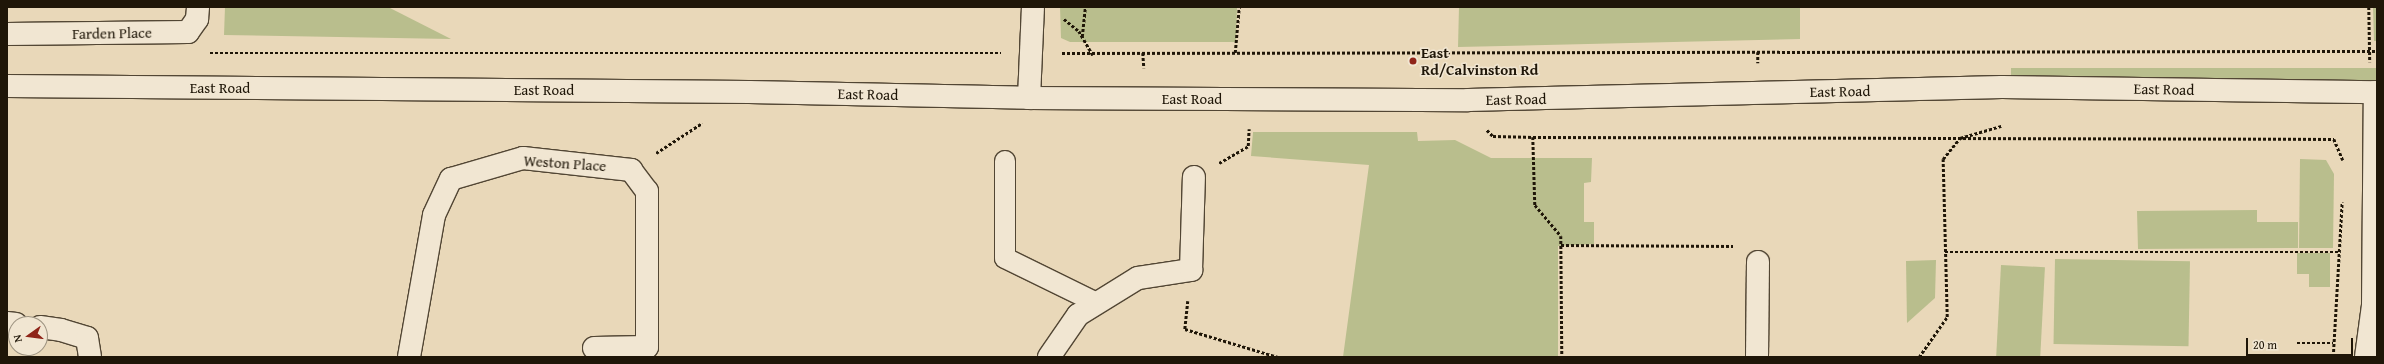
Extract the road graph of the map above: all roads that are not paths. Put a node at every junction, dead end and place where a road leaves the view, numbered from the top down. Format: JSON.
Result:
{"nodes":[{"id":1,"x":198,"y":7,"type":"edge"},
{"id":2,"x":1033,"y":12,"type":"edge"},
{"id":3,"x":7,"y":34,"type":"edge"},
{"id":4,"x":7,"y":86,"type":"edge"},
{"id":5,"x":2376,"y":92,"type":"edge"},
{"id":6,"x":1029,"y":98,"type":"junction"},
{"id":7,"x":1005,"y":161,"type":"dead end"},
{"id":8,"x":1194,"y":177,"type":"road end"},
{"id":9,"x":1758,"y":262,"type":"road end"},
{"id":10,"x":1097,"y":303,"type":"junction"},
{"id":11,"x":2375,"y":305,"type":"edge"},
{"id":12,"x":48,"y":328,"type":"edge"},
{"id":13,"x":594,"y":348,"type":"dead end"},
{"id":14,"x":90,"y":357,"type":"edge"},
{"id":15,"x":409,"y":357,"type":"edge"},
{"id":16,"x":1049,"y":357,"type":"edge"},
{"id":17,"x":1757,"y":357,"type":"edge"},
{"id":18,"x":2366,"y":357,"type":"edge"}],
"edges":[{"from":1,"to":3,"type":"street","name":"Farden Place"},
{"from":2,"to":6,"type":"street"},
{"from":4,"to":6,"type":"street","name":"East Road"},
{"from":5,"to":6,"type":"street","name":"East Road"},
{"from":5,"to":11,"type":"street"},
{"from":7,"to":10,"type":"lane"},
{"from":8,"to":10,"type":"street"},
{"from":9,"to":17,"type":"street"},
{"from":10,"to":16,"type":"street"},
{"from":11,"to":18,"type":"street"},
{"from":12,"to":14,"type":"street"},
{"from":13,"to":15,"type":"street","name":"Weston Place"}]}
